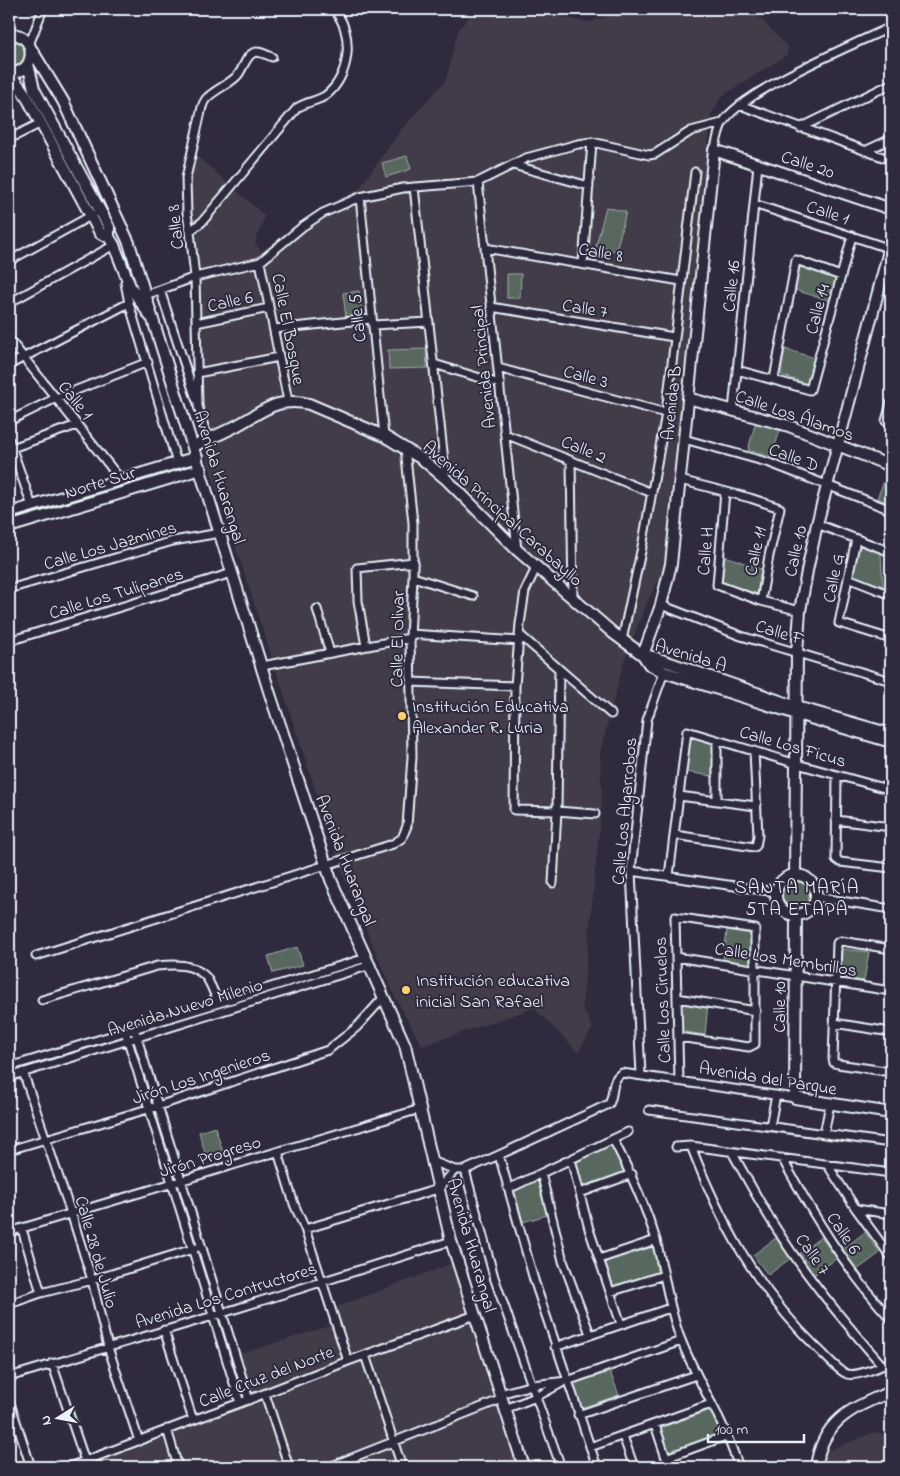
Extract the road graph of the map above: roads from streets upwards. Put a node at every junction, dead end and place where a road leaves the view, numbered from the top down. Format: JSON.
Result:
{"nodes":[{"id":1,"x":43,"y":9,"type":"edge"},
{"id":2,"x":333,"y":9,"type":"edge"},
{"id":3,"x":891,"y":27,"type":"edge"},
{"id":4,"x":9,"y":34,"type":"edge"},
{"id":5,"x":30,"y":46,"type":"junction"},
{"id":6,"x":272,"y":57,"type":"dead end"},
{"id":7,"x":28,"y":64,"type":"junction"},
{"id":8,"x":9,"y":74,"type":"edge"},
{"id":9,"x":891,"y":84,"type":"edge"},
{"id":10,"x":740,"y":105,"type":"junction"},
{"id":11,"x":41,"y":123,"type":"junction"},
{"id":12,"x":722,"y":123,"type":"junction"},
{"id":13,"x":800,"y":128,"type":"junction"},
{"id":14,"x":9,"y":138,"type":"edge"},
{"id":15,"x":891,"y":139,"type":"edge"},
{"id":16,"x":592,"y":142,"type":"junction"},
{"id":17,"x":714,"y":150,"type":"junction"},
{"id":18,"x":865,"y":151,"type":"junction"},
{"id":19,"x":891,"y":160,"type":"edge"},
{"id":20,"x":513,"y":165,"type":"junction"},
{"id":21,"x":758,"y":165,"type":"junction"},
{"id":22,"x":694,"y":172,"type":"dead end"},
{"id":23,"x":478,"y":182,"type":"junction"},
{"id":24,"x":589,"y":186,"type":"junction"},
{"id":25,"x":414,"y":187,"type":"junction"},
{"id":26,"x":360,"y":197,"type":"junction"},
{"id":27,"x":754,"y":204,"type":"junction"},
{"id":28,"x":891,"y":209,"type":"edge"},
{"id":29,"x":95,"y":213,"type":"junction"},
{"id":30,"x":190,"y":231,"type":"junction"},
{"id":31,"x":852,"y":236,"type":"junction"},
{"id":32,"x":112,"y":241,"type":"junction"},
{"id":33,"x":891,"y":247,"type":"edge"},
{"id":34,"x":485,"y":248,"type":"junction"},
{"id":35,"x":9,"y":261,"type":"edge"},
{"id":36,"x":260,"y":262,"type":"junction"},
{"id":37,"x":583,"y":264,"type":"junction"},
{"id":38,"x":122,"y":269,"type":"junction"},
{"id":39,"x":841,"y":276,"type":"junction"},
{"id":40,"x":195,"y":277,"type":"junction"},
{"id":41,"x":681,"y":281,"type":"junction"},
{"id":42,"x":160,"y":290,"type":"junction"},
{"id":43,"x":146,"y":295,"type":"junction"},
{"id":44,"x":9,"y":303,"type":"edge"},
{"id":45,"x":130,"y":303,"type":"junction"},
{"id":46,"x":492,"y":307,"type":"junction"},
{"id":47,"x":269,"y":308,"type":"junction"},
{"id":48,"x":154,"y":321,"type":"junction"},
{"id":49,"x":372,"y":322,"type":"junction"},
{"id":50,"x":429,"y":322,"type":"junction"},
{"id":51,"x":196,"y":324,"type":"junction"},
{"id":52,"x":274,"y":329,"type":"junction"},
{"id":53,"x":674,"y":338,"type":"junction"},
{"id":54,"x":9,"y":339,"type":"edge"},
{"id":55,"x":279,"y":356,"type":"junction"},
{"id":56,"x":23,"y":357,"type":"junction"},
{"id":57,"x":148,"y":362,"type":"junction"},
{"id":58,"x":434,"y":364,"type":"junction"},
{"id":59,"x":9,"y":365,"type":"edge"},
{"id":60,"x":498,"y":368,"type":"junction"},
{"id":61,"x":737,"y":370,"type":"junction"},
{"id":62,"x":197,"y":373,"type":"junction"},
{"id":63,"x":774,"y":380,"type":"junction"},
{"id":64,"x":500,"y":384,"type":"junction"},
{"id":65,"x":56,"y":398,"type":"junction"},
{"id":66,"x":688,"y":398,"type":"junction"},
{"id":67,"x":288,"y":401,"type":"junction"},
{"id":68,"x":891,"y":403,"type":"edge"},
{"id":69,"x":198,"y":406,"type":"junction"},
{"id":70,"x":733,"y":410,"type":"junction"},
{"id":71,"x":666,"y":413,"type":"junction"},
{"id":72,"x":9,"y":421,"type":"edge"},
{"id":73,"x":889,"y":422,"type":"edge"},
{"id":74,"x":77,"y":425,"type":"junction"},
{"id":75,"x":505,"y":434,"type":"junction"},
{"id":76,"x":384,"y":436,"type":"junction"},
{"id":77,"x":9,"y":440,"type":"edge"},
{"id":78,"x":208,"y":440,"type":"junction"},
{"id":79,"x":684,"y":440,"type":"junction"},
{"id":80,"x":838,"y":445,"type":"junction"},
{"id":81,"x":194,"y":446,"type":"junction"},
{"id":82,"x":405,"y":448,"type":"junction"},
{"id":83,"x":10,"y":449,"type":"edge"},
{"id":84,"x":197,"y":457,"type":"junction"},
{"id":85,"x":571,"y":460,"type":"junction"},
{"id":86,"x":178,"y":462,"type":"junction"},
{"id":87,"x":891,"y":466,"type":"edge"},
{"id":88,"x":201,"y":469,"type":"junction"},
{"id":89,"x":121,"y":480,"type":"junction"},
{"id":90,"x":446,"y":480,"type":"junction"},
{"id":91,"x":680,"y":480,"type":"junction"},
{"id":92,"x":827,"y":485,"type":"junction"},
{"id":93,"x":725,"y":492,"type":"junction"},
{"id":94,"x":652,"y":493,"type":"junction"},
{"id":95,"x":32,"y":506,"type":"junction"},
{"id":96,"x":891,"y":510,"type":"edge"},
{"id":97,"x":9,"y":513,"type":"edge"},
{"id":98,"x":817,"y":524,"type":"junction"},
{"id":99,"x":9,"y":527,"type":"edge"},
{"id":100,"x":220,"y":533,"type":"junction"},
{"id":101,"x":856,"y":539,"type":"junction"},
{"id":102,"x":517,"y":550,"type":"junction"},
{"id":103,"x":891,"y":552,"type":"edge"},
{"id":104,"x":414,"y":562,"type":"junction"},
{"id":105,"x":537,"y":566,"type":"junction"},
{"id":106,"x":232,"y":573,"type":"junction"},
{"id":107,"x":413,"y":577,"type":"junction"},
{"id":108,"x":848,"y":578,"type":"junction"},
{"id":109,"x":9,"y":589,"type":"edge"},
{"id":110,"x":891,"y":595,"type":"edge"},
{"id":111,"x":473,"y":596,"type":"dead end"},
{"id":112,"x":573,"y":598,"type":"junction"},
{"id":113,"x":761,"y":600,"type":"junction"},
{"id":114,"x":661,"y":605,"type":"junction"},
{"id":115,"x":317,"y":609,"type":"dead end"},
{"id":116,"x":800,"y":611,"type":"junction"},
{"id":117,"x":410,"y":636,"type":"junction"},
{"id":118,"x":520,"y":638,"type":"junction"},
{"id":119,"x":891,"y":639,"type":"edge"},
{"id":120,"x":622,"y":640,"type":"junction"},
{"id":121,"x":9,"y":641,"type":"edge"},
{"id":122,"x":366,"y":646,"type":"junction"},
{"id":123,"x":330,"y":653,"type":"junction"},
{"id":124,"x":797,"y":653,"type":"junction"},
{"id":125,"x":643,"y":655,"type":"junction"},
{"id":126,"x":262,"y":666,"type":"junction"},
{"id":127,"x":559,"y":669,"type":"junction"},
{"id":128,"x":664,"y":672,"type":"junction"},
{"id":129,"x":891,"y":681,"type":"edge"},
{"id":130,"x":410,"y":682,"type":"junction"},
{"id":131,"x":515,"y":686,"type":"junction"},
{"id":132,"x":797,"y":711,"type":"junction"},
{"id":133,"x":611,"y":714,"type":"dead end"},
{"id":134,"x":808,"y":718,"type":"junction"},
{"id":135,"x":797,"y":727,"type":"junction"},
{"id":136,"x":891,"y":734,"type":"edge"},
{"id":137,"x":718,"y":740,"type":"junction"},
{"id":138,"x":891,"y":742,"type":"edge"},
{"id":139,"x":754,"y":751,"type":"junction"},
{"id":140,"x":797,"y":764,"type":"junction"},
{"id":141,"x":837,"y":775,"type":"junction"},
{"id":142,"x":891,"y":790,"type":"edge"},
{"id":143,"x":679,"y":796,"type":"junction"},
{"id":144,"x":717,"y":802,"type":"junction"},
{"id":145,"x":756,"y":806,"type":"junction"},
{"id":146,"x":558,"y":811,"type":"junction"},
{"id":147,"x":595,"y":814,"type":"dead end"},
{"id":148,"x":836,"y":820,"type":"junction"},
{"id":149,"x":891,"y":828,"type":"edge"},
{"id":150,"x":674,"y":835,"type":"junction"},
{"id":151,"x":326,"y":865,"type":"junction"},
{"id":152,"x":891,"y":868,"type":"edge"},
{"id":153,"x":631,"y":871,"type":"junction"},
{"id":154,"x":795,"y":875,"type":"junction"},
{"id":155,"x":669,"y":876,"type":"junction"},
{"id":156,"x":553,"y":883,"type":"dead end"},
{"id":157,"x":776,"y":892,"type":"junction"},
{"id":158,"x":816,"y":897,"type":"junction"},
{"id":159,"x":891,"y":909,"type":"edge"},
{"id":160,"x":796,"y":915,"type":"junction"},
{"id":161,"x":891,"y":949,"type":"edge"},
{"id":162,"x":36,"y":956,"type":"dead end"},
{"id":163,"x":676,"y":957,"type":"junction"},
{"id":164,"x":369,"y":961,"type":"junction"},
{"id":165,"x":756,"y":970,"type":"junction"},
{"id":166,"x":796,"y":976,"type":"junction"},
{"id":167,"x":835,"y":982,"type":"junction"},
{"id":168,"x":891,"y":991,"type":"edge"},
{"id":169,"x":384,"y":997,"type":"junction"},
{"id":170,"x":677,"y":998,"type":"junction"},
{"id":171,"x":42,"y":1000,"type":"dead end"},
{"id":172,"x":218,"y":1002,"type":"junction"},
{"id":173,"x":756,"y":1011,"type":"junction"},
{"id":174,"x":834,"y":1024,"type":"junction"},
{"id":175,"x":134,"y":1028,"type":"junction"},
{"id":176,"x":125,"y":1031,"type":"junction"},
{"id":177,"x":891,"y":1032,"type":"edge"},
{"id":178,"x":136,"y":1037,"type":"junction"},
{"id":179,"x":678,"y":1037,"type":"junction"},
{"id":180,"x":128,"y":1040,"type":"junction"},
{"id":181,"x":9,"y":1067,"type":"edge"},
{"id":182,"x":23,"y":1072,"type":"junction"},
{"id":183,"x":891,"y":1072,"type":"edge"},
{"id":184,"x":641,"y":1075,"type":"junction"},
{"id":185,"x":9,"y":1076,"type":"edge"},
{"id":186,"x":679,"y":1081,"type":"junction"},
{"id":187,"x":776,"y":1096,"type":"junction"},
{"id":188,"x":795,"y":1098,"type":"junction"},
{"id":189,"x":830,"y":1104,"type":"junction"},
{"id":190,"x":158,"y":1106,"type":"junction"},
{"id":191,"x":420,"y":1108,"type":"junction"},
{"id":192,"x":149,"y":1109,"type":"junction"},
{"id":193,"x":649,"y":1110,"type":"dead end"},
{"id":194,"x":891,"y":1113,"type":"edge"},
{"id":195,"x":770,"y":1126,"type":"junction"},
{"id":196,"x":628,"y":1132,"type":"dead end"},
{"id":197,"x":824,"y":1134,"type":"junction"},
{"id":198,"x":46,"y":1138,"type":"junction"},
{"id":199,"x":613,"y":1139,"type":"junction"},
{"id":200,"x":891,"y":1143,"type":"edge"},
{"id":201,"x":691,"y":1146,"type":"junction"},
{"id":202,"x":676,"y":1147,"type":"dead end"},
{"id":203,"x":9,"y":1150,"type":"edge"},
{"id":204,"x":278,"y":1152,"type":"junction"},
{"id":205,"x":732,"y":1152,"type":"junction"},
{"id":206,"x":500,"y":1155,"type":"junction"},
{"id":207,"x":782,"y":1158,"type":"junction"},
{"id":208,"x":570,"y":1159,"type":"junction"},
{"id":209,"x":432,"y":1161,"type":"junction"},
{"id":210,"x":826,"y":1164,"type":"junction"},
{"id":211,"x":455,"y":1170,"type":"junction"},
{"id":212,"x":465,"y":1170,"type":"junction"},
{"id":213,"x":541,"y":1173,"type":"junction"},
{"id":214,"x":891,"y":1173,"type":"edge"},
{"id":215,"x":632,"y":1174,"type":"junction"},
{"id":216,"x":181,"y":1180,"type":"junction"},
{"id":217,"x":172,"y":1183,"type":"junction"},
{"id":218,"x":438,"y":1189,"type":"junction"},
{"id":219,"x":508,"y":1189,"type":"junction"},
{"id":220,"x":580,"y":1193,"type":"junction"},
{"id":221,"x":856,"y":1209,"type":"junction"},
{"id":222,"x":71,"y":1213,"type":"junction"},
{"id":223,"x":891,"y":1214,"type":"edge"},
{"id":224,"x":22,"y":1229,"type":"junction"},
{"id":225,"x":305,"y":1229,"type":"junction"},
{"id":226,"x":9,"y":1232,"type":"edge"},
{"id":227,"x":656,"y":1240,"type":"junction"},
{"id":228,"x":452,"y":1241,"type":"junction"},
{"id":229,"x":202,"y":1246,"type":"junction"},
{"id":230,"x":192,"y":1249,"type":"junction"},
{"id":231,"x":890,"y":1254,"type":"edge"},
{"id":232,"x":599,"y":1259,"type":"junction"},
{"id":233,"x":664,"y":1275,"type":"junction"},
{"id":234,"x":92,"y":1280,"type":"junction"},
{"id":235,"x":321,"y":1282,"type":"junction"},
{"id":236,"x":610,"y":1292,"type":"junction"},
{"id":237,"x":41,"y":1293,"type":"junction"},
{"id":238,"x":9,"y":1304,"type":"edge"},
{"id":239,"x":670,"y":1308,"type":"junction"},
{"id":240,"x":222,"y":1313,"type":"junction"},
{"id":241,"x":474,"y":1315,"type":"junction"},
{"id":242,"x":213,"y":1316,"type":"junction"},
{"id":243,"x":891,"y":1319,"type":"edge"},
{"id":244,"x":621,"y":1324,"type":"junction"},
{"id":245,"x":164,"y":1330,"type":"junction"},
{"id":246,"x":590,"y":1334,"type":"junction"},
{"id":247,"x":681,"y":1341,"type":"junction"},
{"id":248,"x":108,"y":1347,"type":"junction"},
{"id":249,"x":555,"y":1347,"type":"junction"},
{"id":250,"x":365,"y":1355,"type":"junction"},
{"id":251,"x":348,"y":1361,"type":"junction"},
{"id":252,"x":891,"y":1362,"type":"edge"},
{"id":253,"x":52,"y":1363,"type":"junction"},
{"id":254,"x":882,"y":1365,"type":"junction"},
{"id":255,"x":696,"y":1375,"type":"junction"},
{"id":256,"x":9,"y":1377,"type":"edge"},
{"id":257,"x":567,"y":1381,"type":"junction"},
{"id":258,"x":532,"y":1385,"type":"junction"},
{"id":259,"x":265,"y":1394,"type":"junction"},
{"id":260,"x":888,"y":1395,"type":"edge"},
{"id":261,"x":536,"y":1397,"type":"junction"},
{"id":262,"x":9,"y":1400,"type":"edge"},
{"id":263,"x":249,"y":1400,"type":"junction"},
{"id":264,"x":502,"y":1401,"type":"junction"},
{"id":265,"x":240,"y":1404,"type":"junction"},
{"id":266,"x":711,"y":1404,"type":"junction"},
{"id":267,"x":578,"y":1415,"type":"junction"},
{"id":268,"x":192,"y":1420,"type":"junction"},
{"id":269,"x":655,"y":1425,"type":"junction"},
{"id":270,"x":166,"y":1429,"type":"junction"},
{"id":271,"x":623,"y":1436,"type":"junction"},
{"id":272,"x":726,"y":1436,"type":"junction"},
{"id":273,"x":139,"y":1441,"type":"junction"},
{"id":274,"x":393,"y":1442,"type":"junction"},
{"id":275,"x":590,"y":1447,"type":"junction"},
{"id":276,"x":666,"y":1458,"type":"junction"},
{"id":277,"x":85,"y":1461,"type":"junction"},
{"id":278,"x":31,"y":1467,"type":"edge"},
{"id":279,"x":69,"y":1467,"type":"edge"},
{"id":280,"x":178,"y":1467,"type":"edge"},
{"id":281,"x":289,"y":1467,"type":"edge"},
{"id":282,"x":328,"y":1467,"type":"edge"},
{"id":283,"x":402,"y":1467,"type":"edge"},
{"id":284,"x":524,"y":1467,"type":"edge"},
{"id":285,"x":561,"y":1467,"type":"edge"},
{"id":286,"x":597,"y":1467,"type":"edge"},
{"id":287,"x":634,"y":1467,"type":"edge"},
{"id":288,"x":669,"y":1467,"type":"edge"},
{"id":289,"x":740,"y":1467,"type":"edge"},
{"id":290,"x":816,"y":1467,"type":"edge"}],
"edges":[{"from":1,"to":5,"type":"street"},
{"from":2,"to":30,"type":"street"},
{"from":3,"to":10,"type":"street"},
{"from":4,"to":5,"type":"street"},
{"from":5,"to":7,"type":"street"},
{"from":5,"to":43,"type":"street","name":"Avenida Huarangal"},
{"from":6,"to":30,"type":"street","name":"Calle 8"},
{"from":7,"to":8,"type":"street"},
{"from":7,"to":29,"type":"street","name":"Avenida Huarangal"},
{"from":8,"to":11,"type":"street","name":"Avenida Huarangal"},
{"from":9,"to":13,"type":"street"},
{"from":10,"to":12,"type":"street"},
{"from":10,"to":13,"type":"street","name":"Calle 20"},
{"from":11,"to":14,"type":"street"},
{"from":11,"to":29,"type":"street","name":"Avenida Huarangal"},
{"from":12,"to":16,"type":"street"},
{"from":12,"to":17,"type":"street"},
{"from":13,"to":18,"type":"street","name":"Calle 20"},
{"from":15,"to":18,"type":"street"},
{"from":16,"to":20,"type":"street"},
{"from":16,"to":24,"type":"street"},
{"from":17,"to":21,"type":"street","name":"Calle 20"},
{"from":17,"to":66,"type":"street","name":"Avenida B"},
{"from":18,"to":19,"type":"street","name":"Calle 20"},
{"from":20,"to":23,"type":"street"},
{"from":20,"to":24,"type":"street"},
{"from":21,"to":27,"type":"street","name":"Calle 16"},
{"from":21,"to":28,"type":"street","name":"Calle 20"},
{"from":22,"to":41,"type":"street","name":"Avenida B"},
{"from":23,"to":25,"type":"street","name":"Calle El Bosque"},
{"from":23,"to":34,"type":"street","name":"Avenida Principal"},
{"from":24,"to":37,"type":"street"},
{"from":25,"to":26,"type":"street","name":"Calle El Bosque"},
{"from":25,"to":50,"type":"street"},
{"from":26,"to":36,"type":"street","name":"Calle El Bosque"},
{"from":26,"to":49,"type":"street","name":"Calle 5"},
{"from":27,"to":31,"type":"street","name":"Calle 1"},
{"from":27,"to":61,"type":"street","name":"Calle 16"},
{"from":29,"to":32,"type":"street","name":"Avenida Huarangal"},
{"from":29,"to":35,"type":"street"},
{"from":30,"to":40,"type":"street","name":"Calle 8"},
{"from":31,"to":33,"type":"street","name":"Calle 1"},
{"from":31,"to":39,"type":"street","name":"Calle 14"},
{"from":32,"to":38,"type":"street","name":"Avenida Huarangal"},
{"from":32,"to":44,"type":"street"},
{"from":33,"to":80,"type":"street","name":"Calle 10"},
{"from":34,"to":37,"type":"street","name":"Calle 8"},
{"from":34,"to":46,"type":"street","name":"Avenida Principal"},
{"from":36,"to":40,"type":"street"},
{"from":36,"to":47,"type":"street","name":"Calle El Bosque"},
{"from":37,"to":41,"type":"street","name":"Calle 8"},
{"from":38,"to":45,"type":"street"},
{"from":38,"to":48,"type":"street","name":"Avenida Huarangal"},
{"from":39,"to":63,"type":"street","name":"Calle 14"},
{"from":39,"to":63,"type":"street"},
{"from":40,"to":42,"type":"street"},
{"from":40,"to":51,"type":"street","name":"Calle 8"},
{"from":41,"to":53,"type":"street","name":"Avenida B"},
{"from":42,"to":43,"type":"street"},
{"from":42,"to":69,"type":"street"},
{"from":43,"to":48,"type":"street","name":"Avenida Huarangal"},
{"from":45,"to":56,"type":"street"},
{"from":45,"to":57,"type":"street"},
{"from":46,"to":53,"type":"street","name":"Calle 7"},
{"from":46,"to":60,"type":"street","name":"Avenida Principal"},
{"from":47,"to":51,"type":"street","name":"Calle 6"},
{"from":47,"to":52,"type":"street","name":"Calle El Bosque"},
{"from":48,"to":81,"type":"street","name":"Avenida Huarangal"},
{"from":49,"to":50,"type":"street"},
{"from":49,"to":52,"type":"street"},
{"from":49,"to":76,"type":"street","name":"Calle 5"},
{"from":50,"to":58,"type":"street"},
{"from":51,"to":62,"type":"street","name":"Calle 8"},
{"from":52,"to":55,"type":"street","name":"Calle El Bosque"},
{"from":53,"to":71,"type":"street","name":"Avenida B"},
{"from":54,"to":56,"type":"street","name":"Calle 1"},
{"from":55,"to":62,"type":"street"},
{"from":55,"to":67,"type":"street","name":"Calle El Bosque"},
{"from":56,"to":59,"type":"street"},
{"from":56,"to":65,"type":"street","name":"Calle 1"},
{"from":57,"to":65,"type":"street"},
{"from":57,"to":86,"type":"street"},
{"from":58,"to":64,"type":"street"},
{"from":58,"to":90,"type":"street"},
{"from":60,"to":64,"type":"street","name":"Avenida Principal"},
{"from":60,"to":71,"type":"street","name":"Calle 3"},
{"from":61,"to":63,"type":"street"},
{"from":61,"to":70,"type":"street","name":"Calle 16"},
{"from":62,"to":69,"type":"street","name":"Calle 8"},
{"from":64,"to":75,"type":"street","name":"Avenida Principal"},
{"from":65,"to":72,"type":"street"},
{"from":65,"to":74,"type":"street","name":"Calle 1"},
{"from":66,"to":70,"type":"street","name":"Calle Los Álamos"},
{"from":66,"to":79,"type":"street","name":"Avenida B"},
{"from":67,"to":76,"type":"street","name":"Avenida Principal Carabayllo"},
{"from":67,"to":78,"type":"street"},
{"from":68,"to":73,"type":"street"},
{"from":69,"to":78,"type":"street","name":"Calle 8"},
{"from":70,"to":80,"type":"street","name":"Calle Los Álamos"},
{"from":71,"to":94,"type":"street","name":"Avenida B"},
{"from":74,"to":83,"type":"street"},
{"from":74,"to":89,"type":"street","name":"Calle 1"},
{"from":75,"to":85,"type":"street","name":"Calle 2"},
{"from":75,"to":102,"type":"street","name":"Avenida Principal"},
{"from":76,"to":82,"type":"street","name":"Avenida Principal Carabayllo"},
{"from":77,"to":83,"type":"street"},
{"from":78,"to":81,"type":"street"},
{"from":79,"to":91,"type":"street","name":"Avenida B"},
{"from":79,"to":92,"type":"street","name":"Calle D"},
{"from":80,"to":87,"type":"street","name":"Calle Los Álamos"},
{"from":80,"to":92,"type":"street","name":"Calle 10"},
{"from":81,"to":84,"type":"street","name":"Avenida Huarangal"},
{"from":82,"to":90,"type":"street","name":"Avenida Principal Carabayllo"},
{"from":82,"to":104,"type":"street","name":"Calle El Olivar"},
{"from":83,"to":95,"type":"street"},
{"from":84,"to":86,"type":"street","name":"Norte Sur"},
{"from":84,"to":88,"type":"street","name":"Avenida Huarangal"},
{"from":85,"to":94,"type":"street","name":"Calle 2"},
{"from":85,"to":112,"type":"street"},
{"from":86,"to":89,"type":"street","name":"Norte Sur"},
{"from":88,"to":99,"type":"street","name":"Norte Sur"},
{"from":88,"to":100,"type":"street","name":"Avenida Huarangal"},
{"from":89,"to":95,"type":"street","name":"Norte Sur"},
{"from":90,"to":102,"type":"street","name":"Avenida Principal Carabayllo"},
{"from":91,"to":93,"type":"street"},
{"from":91,"to":114,"type":"street","name":"Avenida B"},
{"from":92,"to":96,"type":"street","name":"Calle D"},
{"from":92,"to":98,"type":"street","name":"Calle 10"},
{"from":93,"to":113,"type":"street","name":"Calle H"},
{"from":93,"to":113,"type":"street","name":"Calle 11"},
{"from":94,"to":120,"type":"street","name":"Avenida B"},
{"from":95,"to":97,"type":"street","name":"Norte Sur"},
{"from":98,"to":101,"type":"street"},
{"from":98,"to":116,"type":"street","name":"Calle 10"},
{"from":100,"to":106,"type":"street","name":"Avenida Huarangal"},
{"from":100,"to":109,"type":"street","name":"Calle Los Jazmines"},
{"from":101,"to":103,"type":"street"},
{"from":101,"to":108,"type":"street","name":"Calle G"},
{"from":102,"to":105,"type":"street","name":"Avenida Principal Carabayllo"},
{"from":104,"to":107,"type":"street","name":"Calle El Olivar"},
{"from":104,"to":122,"type":"street"},
{"from":105,"to":112,"type":"street","name":"Avenida Principal Carabayllo"},
{"from":105,"to":118,"type":"street"},
{"from":106,"to":121,"type":"street","name":"Calle Los Tulipanes"},
{"from":106,"to":126,"type":"street","name":"Avenida Huarangal"},
{"from":107,"to":111,"type":"street"},
{"from":107,"to":117,"type":"street","name":"Calle El Olivar"},
{"from":108,"to":110,"type":"street"},
{"from":108,"to":119,"type":"street","name":"Calle G"},
{"from":112,"to":120,"type":"street","name":"Avenida Principal Carabayllo"},
{"from":113,"to":116,"type":"street","name":"Calle H"},
{"from":114,"to":124,"type":"street","name":"Calle F"},
{"from":114,"to":125,"type":"street","name":"Avenida B"},
{"from":115,"to":123,"type":"street"},
{"from":116,"to":124,"type":"street","name":"Calle 10"},
{"from":117,"to":118,"type":"street"},
{"from":117,"to":122,"type":"street"},
{"from":117,"to":130,"type":"street","name":"Calle El Olivar"},
{"from":118,"to":127,"type":"street"},
{"from":118,"to":131,"type":"street"},
{"from":120,"to":125,"type":"street","name":"Avenida Principal Carabayllo"},
{"from":122,"to":123,"type":"street"},
{"from":123,"to":126,"type":"street"},
{"from":124,"to":129,"type":"street","name":"Calle F"},
{"from":124,"to":132,"type":"street","name":"Calle 10"},
{"from":125,"to":128,"type":"street","name":"Avenida A"},
{"from":125,"to":132,"type":"street","name":"Avenida A"},
{"from":126,"to":151,"type":"street","name":"Avenida Huarangal"},
{"from":127,"to":133,"type":"street"},
{"from":127,"to":146,"type":"street"},
{"from":128,"to":132,"type":"street","name":"Avenida A"},
{"from":128,"to":153,"type":"street","name":"Calle Los Algarrobos"},
{"from":130,"to":131,"type":"street"},
{"from":130,"to":151,"type":"street","name":"Calle El Olivar"},
{"from":131,"to":146,"type":"street"},
{"from":132,"to":134,"type":"street","name":"Avenida A"},
{"from":132,"to":135,"type":"street","name":"Calle 10"},
{"from":132,"to":136,"type":"street","name":"Avenida A"},
{"from":134,"to":135,"type":"street"},
{"from":134,"to":138,"type":"street","name":"Avenida A"},
{"from":135,"to":140,"type":"street","name":"Calle 10"},
{"from":137,"to":139,"type":"street","name":"Calle Los Ficus"},
{"from":137,"to":143,"type":"street","name":"Calle Los Ficus"},
{"from":137,"to":144,"type":"street"},
{"from":139,"to":140,"type":"street","name":"Calle Los Ficus"},
{"from":139,"to":145,"type":"street"},
{"from":140,"to":141,"type":"street","name":"Calle Los Ficus"},
{"from":140,"to":154,"type":"street","name":"Calle 10"},
{"from":141,"to":142,"type":"street","name":"Calle Los Ficus"},
{"from":141,"to":148,"type":"street"},
{"from":143,"to":144,"type":"street"},
{"from":143,"to":150,"type":"street"},
{"from":144,"to":145,"type":"street"},
{"from":145,"to":150,"type":"street"},
{"from":146,"to":147,"type":"street"},
{"from":146,"to":156,"type":"street"},
{"from":148,"to":149,"type":"street"},
{"from":148,"to":152,"type":"street"},
{"from":150,"to":155,"type":"street"},
{"from":151,"to":162,"type":"street"},
{"from":151,"to":164,"type":"street","name":"Avenida Huarangal"},
{"from":153,"to":155,"type":"street"},
{"from":153,"to":184,"type":"street","name":"Calle Los Algarrobos"},
{"from":154,"to":157,"type":"street"},
{"from":154,"to":158,"type":"street"},
{"from":155,"to":157,"type":"street"},
{"from":157,"to":160,"type":"street"},
{"from":158,"to":159,"type":"street"},
{"from":158,"to":160,"type":"street"},
{"from":160,"to":166,"type":"street","name":"Calle 10"},
{"from":161,"to":167,"type":"street"},
{"from":163,"to":165,"type":"street","name":"Calle Los Membrillos"},
{"from":163,"to":165,"type":"street","name":"Calle Los Ciruelos"},
{"from":163,"to":170,"type":"street","name":"Calle Los Ciruelos"},
{"from":164,"to":169,"type":"street","name":"Avenida Huarangal"},
{"from":164,"to":172,"type":"street","name":"Avenida Nuevo Milenio"},
{"from":164,"to":178,"type":"street","name":"Avenida Nuevo Milenio"},
{"from":165,"to":166,"type":"street","name":"Calle Los Membrillos"},
{"from":165,"to":173,"type":"street"},
{"from":166,"to":167,"type":"street","name":"Calle Los Membrillos"},
{"from":166,"to":188,"type":"street","name":"Calle 10"},
{"from":167,"to":168,"type":"street","name":"Calle Los Membrillos"},
{"from":167,"to":174,"type":"street"},
{"from":169,"to":190,"type":"street","name":"Jirón Los Ingenieros"},
{"from":169,"to":191,"type":"street","name":"Avenida Huarangal"},
{"from":170,"to":173,"type":"street"},
{"from":170,"to":179,"type":"street","name":"Calle Los Ciruelos"},
{"from":171,"to":172,"type":"street"},
{"from":172,"to":175,"type":"street","name":"Avenida Nuevo Milenio"},
{"from":173,"to":179,"type":"street"},
{"from":174,"to":177,"type":"street"},
{"from":174,"to":183,"type":"street"},
{"from":175,"to":176,"type":"street","name":"Avenida Nuevo Milenio"},
{"from":175,"to":178,"type":"street"},
{"from":176,"to":180,"type":"street"},
{"from":176,"to":181,"type":"street","name":"Avenida Nuevo Milenio"},
{"from":178,"to":180,"type":"street","name":"Avenida Nuevo Milenio"},
{"from":178,"to":190,"type":"street"},
{"from":179,"to":186,"type":"street","name":"Calle Los Ciruelos"},
{"from":180,"to":182,"type":"street","name":"Avenida Nuevo Milenio"},
{"from":180,"to":192,"type":"street"},
{"from":182,"to":185,"type":"street","name":"Avenida Nuevo Milenio"},
{"from":182,"to":198,"type":"street","name":"Calle 28 de Julio"},
{"from":184,"to":186,"type":"street","name":"Avenida del Parque"},
{"from":184,"to":206,"type":"street","name":"Avenida del Parque"},
{"from":186,"to":187,"type":"street","name":"Avenida del Parque"},
{"from":187,"to":188,"type":"street","name":"Avenida del Parque"},
{"from":187,"to":195,"type":"street"},
{"from":188,"to":189,"type":"street","name":"Avenida del Parque"},
{"from":189,"to":194,"type":"street","name":"Avenida del Parque"},
{"from":189,"to":197,"type":"street"},
{"from":190,"to":192,"type":"street","name":"Jirón Los Ingenieros"},
{"from":190,"to":216,"type":"street"},
{"from":191,"to":204,"type":"street","name":"Jirón Progreso"},
{"from":191,"to":209,"type":"street","name":"Avenida Huarangal"},
{"from":192,"to":198,"type":"street","name":"Jirón Los Ingenieros"},
{"from":192,"to":217,"type":"street"},
{"from":193,"to":195,"type":"street"},
{"from":195,"to":197,"type":"street"},
{"from":196,"to":199,"type":"street"},
{"from":197,"to":200,"type":"street"},
{"from":198,"to":203,"type":"street","name":"Jirón Los Ingenieros"},
{"from":198,"to":222,"type":"street","name":"Calle 28 de Julio"},
{"from":199,"to":208,"type":"street"},
{"from":199,"to":215,"type":"street"},
{"from":201,"to":202,"type":"street"},
{"from":201,"to":205,"type":"street"},
{"from":201,"to":254,"type":"street"},
{"from":204,"to":216,"type":"street","name":"Jirón Progreso"},
{"from":204,"to":225,"type":"street"},
{"from":205,"to":207,"type":"street"},
{"from":205,"to":254,"type":"street","name":"Calle 7"},
{"from":206,"to":212,"type":"street"},
{"from":206,"to":219,"type":"street"},
{"from":207,"to":210,"type":"street"},
{"from":207,"to":243,"type":"street","name":"Calle 6"},
{"from":208,"to":213,"type":"street"},
{"from":208,"to":220,"type":"street"},
{"from":209,"to":211,"type":"street"},
{"from":209,"to":218,"type":"street","name":"Avenida Huarangal"},
{"from":210,"to":214,"type":"street"},
{"from":210,"to":221,"type":"street"},
{"from":211,"to":212,"type":"street"},
{"from":211,"to":218,"type":"street"},
{"from":212,"to":258,"type":"street"},
{"from":213,"to":219,"type":"street"},
{"from":213,"to":246,"type":"street"},
{"from":215,"to":220,"type":"street"},
{"from":215,"to":227,"type":"street"},
{"from":216,"to":217,"type":"street","name":"Jirón Progreso"},
{"from":216,"to":229,"type":"street"},
{"from":217,"to":222,"type":"street","name":"Jirón Progreso"},
{"from":217,"to":230,"type":"street"},
{"from":218,"to":225,"type":"street"},
{"from":218,"to":228,"type":"street","name":"Avenida Huarangal"},
{"from":219,"to":249,"type":"street"},
{"from":220,"to":232,"type":"street"},
{"from":221,"to":223,"type":"street"},
{"from":221,"to":231,"type":"street"},
{"from":222,"to":224,"type":"street","name":"Jirón Progreso"},
{"from":222,"to":234,"type":"street","name":"Calle 28 de Julio"},
{"from":224,"to":226,"type":"street","name":"Jirón Progreso"},
{"from":224,"to":237,"type":"street"},
{"from":225,"to":235,"type":"street"},
{"from":227,"to":232,"type":"street"},
{"from":227,"to":233,"type":"street"},
{"from":228,"to":235,"type":"street","name":"Avenida Los Contructores"},
{"from":228,"to":241,"type":"street","name":"Avenida Huarangal"},
{"from":229,"to":230,"type":"street"},
{"from":229,"to":240,"type":"street"},
{"from":230,"to":234,"type":"street"},
{"from":230,"to":242,"type":"street"},
{"from":232,"to":236,"type":"street"},
{"from":233,"to":236,"type":"street"},
{"from":233,"to":239,"type":"street"},
{"from":234,"to":237,"type":"street"},
{"from":234,"to":248,"type":"street","name":"Calle 28 de Julio"},
{"from":235,"to":240,"type":"street","name":"Avenida Los Contructores"},
{"from":235,"to":251,"type":"street"},
{"from":236,"to":244,"type":"street"},
{"from":237,"to":238,"type":"street"},
{"from":239,"to":244,"type":"street"},
{"from":239,"to":247,"type":"street"},
{"from":240,"to":242,"type":"street","name":"Avenida Los Contructores"},
{"from":240,"to":263,"type":"street"},
{"from":241,"to":250,"type":"street","name":"Calle Cruz del Norte"},
{"from":241,"to":264,"type":"street","name":"Avenida Huarangal"},
{"from":242,"to":245,"type":"street","name":"Avenida Los Contructores"},
{"from":242,"to":265,"type":"street"},
{"from":244,"to":246,"type":"street"},
{"from":245,"to":248,"type":"street","name":"Avenida Los Contructores"},
{"from":245,"to":268,"type":"street"},
{"from":246,"to":249,"type":"street"},
{"from":247,"to":255,"type":"street"},
{"from":247,"to":257,"type":"street"},
{"from":248,"to":253,"type":"street","name":"Avenida Los Contructores"},
{"from":248,"to":273,"type":"street","name":"Calle 28 de Julio"},
{"from":249,"to":257,"type":"street"},
{"from":250,"to":251,"type":"street","name":"Calle Cruz del Norte"},
{"from":250,"to":274,"type":"street"},
{"from":251,"to":259,"type":"street","name":"Calle Cruz del Norte"},
{"from":252,"to":254,"type":"street"},
{"from":253,"to":256,"type":"street","name":"Avenida Los Contructores"},
{"from":253,"to":277,"type":"street"},
{"from":255,"to":266,"type":"street"},
{"from":255,"to":267,"type":"street"},
{"from":257,"to":258,"type":"street"},
{"from":257,"to":261,"type":"street"},
{"from":257,"to":267,"type":"street"},
{"from":258,"to":261,"type":"street"},
{"from":258,"to":264,"type":"street"},
{"from":259,"to":263,"type":"street","name":"Calle Cruz del Norte"},
{"from":259,"to":281,"type":"street"},
{"from":260,"to":290,"type":"street"},
{"from":261,"to":264,"type":"street"},
{"from":261,"to":285,"type":"street"},
{"from":262,"to":278,"type":"street"},
{"from":263,"to":265,"type":"street","name":"Calle Cruz del Norte"},
{"from":264,"to":274,"type":"street"},
{"from":264,"to":284,"type":"street","name":"Avenida Huarangal"},
{"from":265,"to":268,"type":"street","name":"Calle Cruz del Norte"},
{"from":266,"to":269,"type":"street"},
{"from":266,"to":272,"type":"street"},
{"from":267,"to":275,"type":"street"},
{"from":268,"to":270,"type":"street","name":"Calle Cruz del Norte"},
{"from":269,"to":271,"type":"street"},
{"from":269,"to":276,"type":"street"},
{"from":270,"to":273,"type":"street","name":"Calle Cruz del Norte"},
{"from":270,"to":280,"type":"street"},
{"from":271,"to":275,"type":"street"},
{"from":271,"to":287,"type":"street"},
{"from":272,"to":276,"type":"street"},
{"from":272,"to":289,"type":"street"},
{"from":273,"to":277,"type":"street","name":"Calle Cruz del Norte"},
{"from":274,"to":282,"type":"street"},
{"from":274,"to":283,"type":"street"},
{"from":275,"to":286,"type":"street"},
{"from":276,"to":288,"type":"street"},
{"from":277,"to":279,"type":"street","name":"Calle Cruz del Norte"}]}
